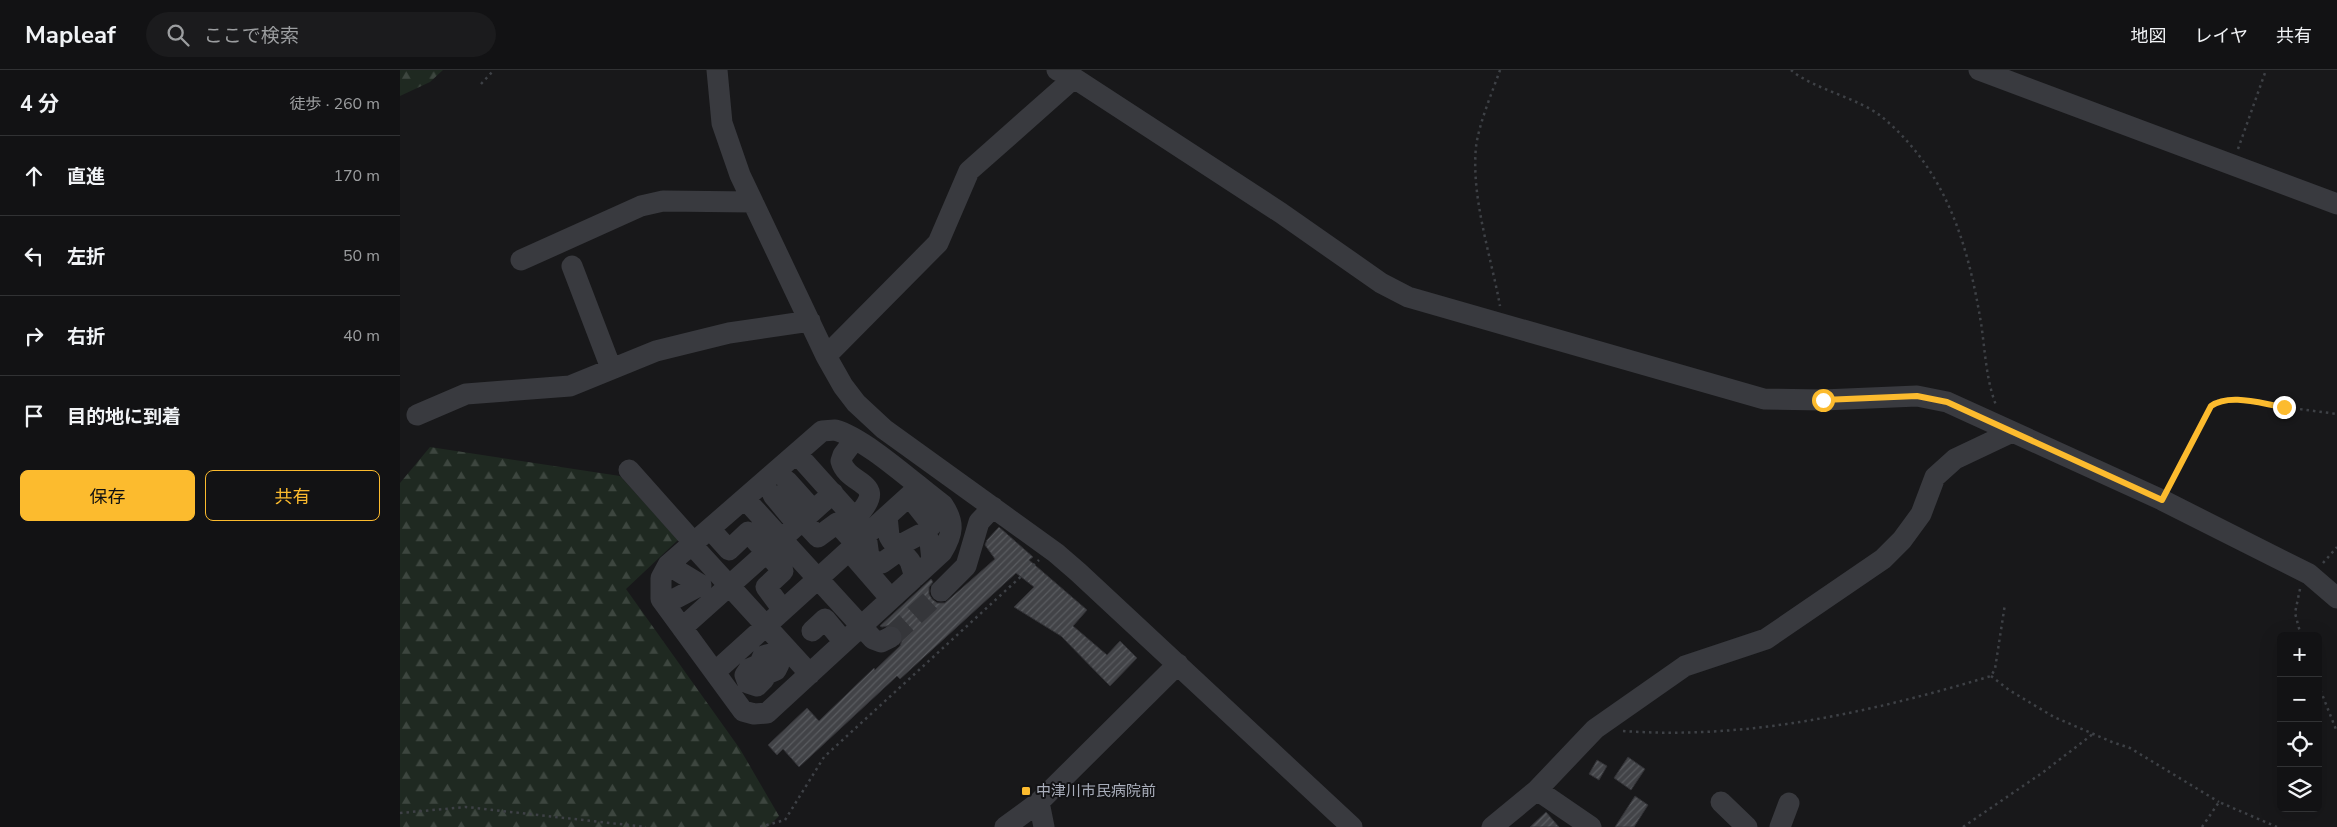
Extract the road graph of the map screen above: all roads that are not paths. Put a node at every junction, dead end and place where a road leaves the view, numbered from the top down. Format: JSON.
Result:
{"nodes":[{"id":1,"x":717,"y":70,"type":"edge"},
{"id":2,"x":1979,"y":70,"type":"edge"},
{"id":3,"x":1066,"y":74,"type":"edge"},
{"id":4,"x":753,"y":202,"type":"junction"},
{"id":5,"x":2337,"y":204,"type":"edge"},
{"id":6,"x":521,"y":260,"type":"dead end"},
{"id":7,"x":572,"y":266,"type":"dead end"},
{"id":8,"x":810,"y":321,"type":"junction"},
{"id":9,"x":826,"y":356,"type":"junction"},
{"id":10,"x":611,"y":368,"type":"junction"},
{"id":11,"x":417,"y":415,"type":"dead end"},
{"id":12,"x":2008,"y":429,"type":"junction"},
{"id":13,"x":855,"y":439,"type":"junction"},
{"id":14,"x":797,"y":454,"type":"junction"},
{"id":15,"x":629,"y":470,"type":"dead end"},
{"id":16,"x":780,"y":488,"type":"dead end"},
{"id":17,"x":914,"y":492,"type":"junction"},
{"id":18,"x":833,"y":493,"type":"junction"},
{"id":19,"x":745,"y":498,"type":"junction"},
{"id":20,"x":993,"y":507,"type":"junction"},
{"id":21,"x":887,"y":516,"type":"junction"},
{"id":22,"x":804,"y":518,"type":"junction"},
{"id":23,"x":924,"y":523,"type":"dead end"},
{"id":24,"x":710,"y":529,"type":"junction"},
{"id":25,"x":859,"y":536,"type":"junction"},
{"id":26,"x":781,"y":537,"type":"junction"},
{"id":27,"x":693,"y":544,"type":"junction"},
{"id":28,"x":765,"y":552,"type":"junction"},
{"id":29,"x":932,"y":560,"type":"junction"},
{"id":30,"x":668,"y":565,"type":"junction"},
{"id":31,"x":915,"y":577,"type":"junction"},
{"id":32,"x":819,"y":578,"type":"junction"},
{"id":33,"x":729,"y":585,"type":"junction"},
{"id":34,"x":941,"y":591,"type":"tunnel mouth"},
{"id":35,"x":2337,"y":598,"type":"edge"},
{"id":36,"x":891,"y":599,"type":"junction"},
{"id":37,"x":665,"y":604,"type":"junction"},
{"id":38,"x":783,"y":610,"type":"junction"},
{"id":39,"x":862,"y":625,"type":"junction"},
{"id":40,"x":766,"y":626,"type":"junction"},
{"id":41,"x":682,"y":628,"type":"junction"},
{"id":42,"x":812,"y":631,"type":"dead end"},
{"id":43,"x":891,"y":637,"type":"dead end"},
{"id":44,"x":844,"y":642,"type":"junction"},
{"id":45,"x":1178,"y":664,"type":"junction"},
{"id":46,"x":714,"y":672,"type":"junction"},
{"id":47,"x":810,"y":674,"type":"junction"},
{"id":48,"x":1537,"y":790,"type":"junction"},
{"id":49,"x":1039,"y":802,"type":"junction"},
{"id":50,"x":1721,"y":802,"type":"dead end"},
{"id":51,"x":1789,"y":803,"type":"dead end"},
{"id":52,"x":1005,"y":827,"type":"edge"},
{"id":53,"x":1044,"y":827,"type":"edge"},
{"id":54,"x":1352,"y":827,"type":"edge"},
{"id":55,"x":1492,"y":827,"type":"edge"},
{"id":56,"x":1591,"y":827,"type":"edge"},
{"id":57,"x":1747,"y":827,"type":"edge"},
{"id":58,"x":1780,"y":827,"type":"edge"}],
"edges":[{"from":1,"to":4,"type":"street"},
{"from":2,"to":5,"type":"street"},
{"from":3,"to":9,"type":"street"},
{"from":3,"to":12,"type":"street"},
{"from":4,"to":6,"type":"street"},
{"from":4,"to":8,"type":"street"},
{"from":7,"to":10,"type":"street"},
{"from":8,"to":9,"type":"street"},
{"from":8,"to":10,"type":"street"},
{"from":9,"to":20,"type":"street"},
{"from":10,"to":11,"type":"street"},
{"from":12,"to":35,"type":"street"},
{"from":12,"to":48,"type":"street"},
{"from":13,"to":14,"type":"street"},
{"from":13,"to":17,"type":"street"},
{"from":13,"to":25,"type":"street"},
{"from":14,"to":18,"type":"street"},
{"from":14,"to":19,"type":"street"},
{"from":15,"to":27,"type":"street"},
{"from":16,"to":22,"type":"street"},
{"from":17,"to":21,"type":"street"},
{"from":17,"to":23,"type":"street"},
{"from":17,"to":29,"type":"street"},
{"from":18,"to":22,"type":"street"},
{"from":18,"to":25,"type":"street"},
{"from":19,"to":24,"type":"street"},
{"from":19,"to":26,"type":"street"},
{"from":20,"to":34,"type":"street"},
{"from":20,"to":45,"type":"street"},
{"from":21,"to":25,"type":"street"},
{"from":21,"to":29,"type":"street"},
{"from":22,"to":25,"type":"street"},
{"from":22,"to":26,"type":"street"},
{"from":24,"to":27,"type":"street"},
{"from":24,"to":28,"type":"street"},
{"from":25,"to":31,"type":"street"},
{"from":25,"to":32,"type":"street"},
{"from":25,"to":36,"type":"street"},
{"from":26,"to":28,"type":"street"},
{"from":26,"to":32,"type":"street"},
{"from":27,"to":30,"type":"street"},
{"from":27,"to":33,"type":"street"},
{"from":28,"to":33,"type":"street"},
{"from":28,"to":38,"type":"street"},
{"from":29,"to":31,"type":"street"},
{"from":30,"to":37,"type":"street"},
{"from":30,"to":37,"type":"street"},
{"from":31,"to":36,"type":"street"},
{"from":32,"to":38,"type":"street"},
{"from":32,"to":39,"type":"street"},
{"from":33,"to":40,"type":"street"},
{"from":33,"to":41,"type":"street"},
{"from":36,"to":39,"type":"street"},
{"from":37,"to":41,"type":"street"},
{"from":38,"to":40,"type":"street"},
{"from":39,"to":43,"type":"street"},
{"from":39,"to":44,"type":"street"},
{"from":40,"to":46,"type":"street"},
{"from":40,"to":47,"type":"street"},
{"from":41,"to":46,"type":"street"},
{"from":42,"to":44,"type":"street"},
{"from":44,"to":47,"type":"street"},
{"from":45,"to":49,"type":"street"},
{"from":45,"to":54,"type":"street"},
{"from":46,"to":47,"type":"street"},
{"from":48,"to":55,"type":"street"},
{"from":48,"to":56,"type":"street"},
{"from":49,"to":52,"type":"street"},
{"from":49,"to":53,"type":"street"},
{"from":50,"to":57,"type":"street"},
{"from":51,"to":58,"type":"street"}]}
